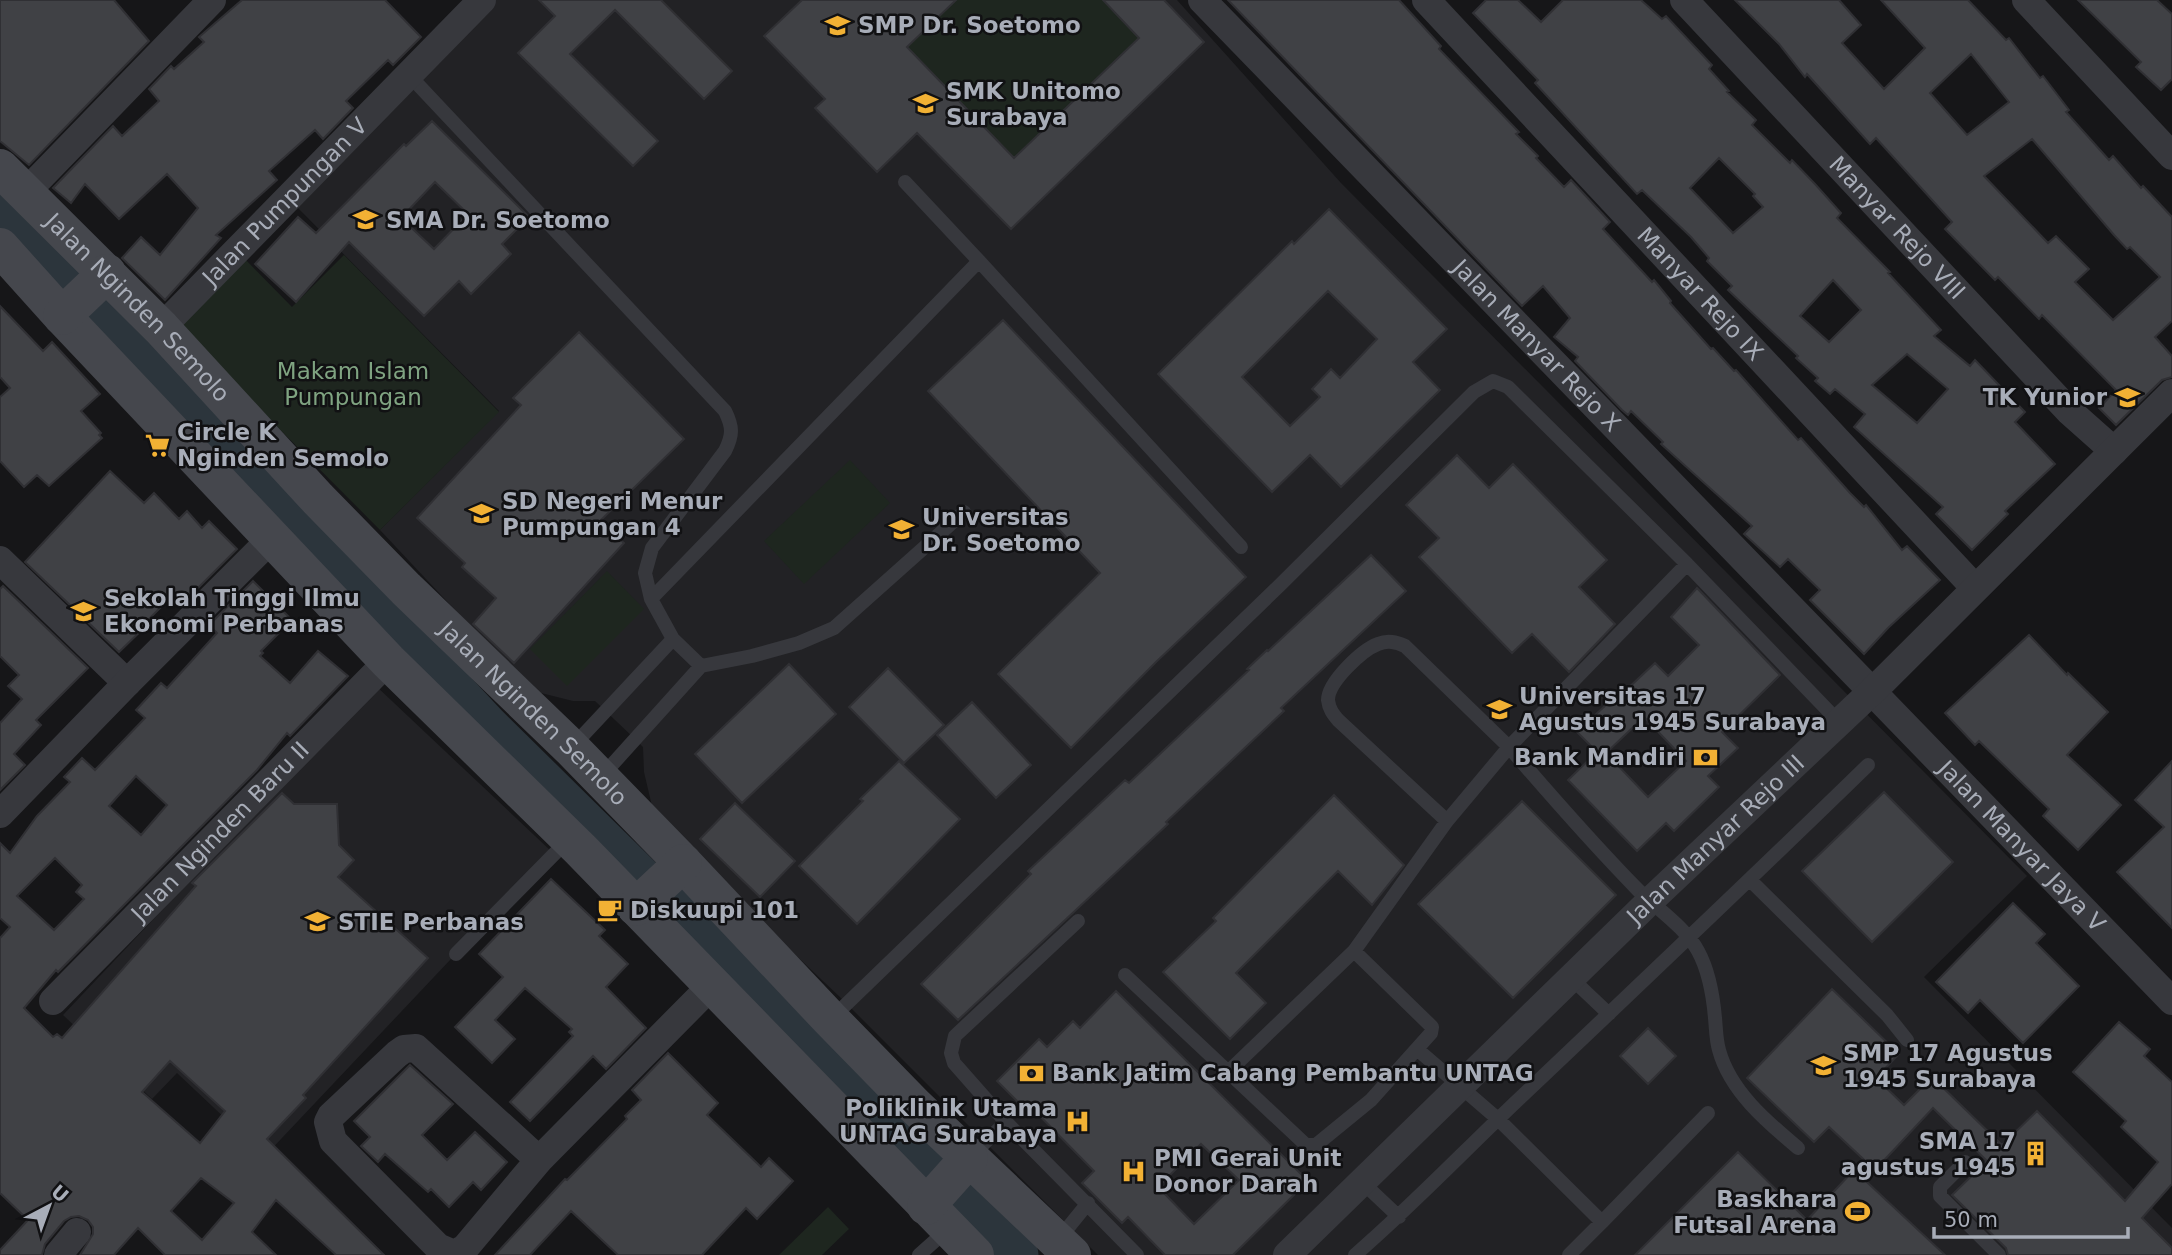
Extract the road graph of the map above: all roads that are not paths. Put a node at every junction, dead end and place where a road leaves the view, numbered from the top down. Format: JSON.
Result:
{"nodes":[{"id":1,"x":482,"y":0,"type":"edge"},
{"id":2,"x":1202,"y":0,"type":"edge"},
{"id":3,"x":1426,"y":0,"type":"edge"},
{"id":4,"x":1684,"y":0,"type":"edge"},
{"id":5,"x":2026,"y":0,"type":"edge"},
{"id":6,"x":204,"y":2,"type":"edge"},
{"id":7,"x":409,"y":75,"type":"junction"},
{"id":8,"x":2172,"y":156,"type":"edge"},
{"id":9,"x":12,"y":180,"type":"edge"},
{"id":10,"x":905,"y":182,"type":"dead end"},
{"id":11,"x":0,"y":247,"type":"edge"},
{"id":12,"x":979,"y":261,"type":"junction"},
{"id":13,"x":84,"y":295,"type":"junction"},
{"id":14,"x":161,"y":328,"type":"junction"},
{"id":15,"x":2172,"y":393,"type":"edge"},
{"id":16,"x":2114,"y":451,"type":"junction"},
{"id":17,"x":964,"y":512,"type":"dead end"},
{"id":18,"x":272,"y":538,"type":"junction"},
{"id":19,"x":1241,"y":547,"type":"dead end"},
{"id":20,"x":0,"y":560,"type":"edge"},
{"id":21,"x":1688,"y":564,"type":"junction"},
{"id":22,"x":1975,"y":588,"type":"junction"},
{"id":23,"x":651,"y":599,"type":"junction"},
{"id":24,"x":673,"y":639,"type":"junction"},
{"id":25,"x":388,"y":661,"type":"junction"},
{"id":26,"x":701,"y":666,"type":"junction"},
{"id":27,"x":127,"y":683,"type":"junction"},
{"id":28,"x":1872,"y":692,"type":"junction"},
{"id":29,"x":1839,"y":722,"type":"junction"},
{"id":30,"x":1509,"y":747,"type":"junction"},
{"id":31,"x":571,"y":748,"type":"junction"},
{"id":32,"x":1868,"y":765,"type":"dead end"},
{"id":33,"x":600,"y":778,"type":"junction"},
{"id":34,"x":2,"y":807,"type":"edge"},
{"id":35,"x":1447,"y":821,"type":"junction"},
{"id":36,"x":569,"y":839,"type":"junction"},
{"id":37,"x":1750,"y":880,"type":"junction"},
{"id":38,"x":658,"y":887,"type":"junction"},
{"id":39,"x":1650,"y":901,"type":"junction"},
{"id":40,"x":1078,"y":921,"type":"dead end"},
{"id":41,"x":1689,"y":939,"type":"junction"},
{"id":42,"x":1354,"y":951,"type":"junction"},
{"id":43,"x":456,"y":954,"type":"dead end"},
{"id":44,"x":1125,"y":975,"type":"dead end"},
{"id":45,"x":1571,"y":978,"type":"junction"},
{"id":46,"x":2167,"y":985,"type":"edge"},
{"id":47,"x":711,"y":986,"type":"junction"},
{"id":48,"x":53,"y":1001,"type":"dead end"},
{"id":49,"x":1609,"y":1014,"type":"junction"},
{"id":50,"x":830,"y":1020,"type":"junction"},
{"id":51,"x":1908,"y":1040,"type":"dead end"},
{"id":52,"x":1418,"y":1050,"type":"junction"},
{"id":53,"x":1229,"y":1071,"type":"junction"},
{"id":54,"x":1461,"y":1087,"type":"junction"},
{"id":55,"x":1708,"y":1113,"type":"dead end"},
{"id":56,"x":1499,"y":1119,"type":"junction"},
{"id":57,"x":1006,"y":1122,"type":"junction"},
{"id":58,"x":1798,"y":1148,"type":"dead end"},
{"id":59,"x":540,"y":1160,"type":"junction"},
{"id":60,"x":1965,"y":1162,"type":"dead end"},
{"id":61,"x":1362,"y":1182,"type":"junction"},
{"id":62,"x":948,"y":1191,"type":"junction"},
{"id":63,"x":1088,"y":1203,"type":"junction"},
{"id":64,"x":1399,"y":1217,"type":"junction"},
{"id":65,"x":1602,"y":1222,"type":"junction"},
{"id":66,"x":77,"y":1232,"type":"dead end"},
{"id":67,"x":1065,"y":1248,"type":"edge"},
{"id":68,"x":58,"y":1255,"type":"edge"},
{"id":69,"x":919,"y":1255,"type":"edge"},
{"id":70,"x":975,"y":1255,"type":"edge"},
{"id":71,"x":1137,"y":1255,"type":"edge"},
{"id":72,"x":1287,"y":1255,"type":"edge"},
{"id":73,"x":1355,"y":1255,"type":"edge"},
{"id":74,"x":1569,"y":1255,"type":"edge"},
{"id":75,"x":1998,"y":1255,"type":"edge"}],
"edges":[{"from":1,"to":7,"type":"street","name":"Jalan Pumpungan V"},
{"from":2,"to":28,"type":"street","name":"Jalan Manyar Rejo X"},
{"from":3,"to":22,"type":"street","name":"Manyar Rejo IX"},
{"from":4,"to":16,"type":"street","name":"Manyar Rejo VIII"},
{"from":5,"to":8,"type":"street"},
{"from":6,"to":9,"type":"street"},
{"from":7,"to":14,"type":"street","name":"Jalan Pumpungan V"},
{"from":7,"to":23,"type":"lane"},
{"from":9,"to":13,"type":"main road","name":"Jalan Nginden Semolo"},
{"from":10,"to":12,"type":"lane"},
{"from":11,"to":13,"type":"main road","name":"Jalan Nginden Semolo"},
{"from":12,"to":19,"type":"lane"},
{"from":12,"to":23,"type":"lane"},
{"from":13,"to":14,"type":"main road","name":"Jalan Nginden Semolo"},
{"from":13,"to":18,"type":"main road","name":"Jalan Nginden Semolo"},
{"from":14,"to":31,"type":"main road","name":"Jalan Nginden Semolo"},
{"from":15,"to":16,"type":"street","name":"Jalan Manyar Rejo III"},
{"from":16,"to":22,"type":"street","name":"Jalan Manyar Rejo III"},
{"from":17,"to":26,"type":"lane"},
{"from":18,"to":25,"type":"main road","name":"Jalan Nginden Semolo"},
{"from":18,"to":27,"type":"street"},
{"from":20,"to":27,"type":"street"},
{"from":21,"to":29,"type":"lane"},
{"from":21,"to":30,"type":"lane"},
{"from":21,"to":50,"type":"lane"},
{"from":22,"to":28,"type":"street","name":"Jalan Manyar Rejo III"},
{"from":23,"to":24,"type":"lane"},
{"from":24,"to":26,"type":"lane"},
{"from":24,"to":31,"type":"lane"},
{"from":25,"to":36,"type":"main road","name":"Jalan Nginden Semolo"},
{"from":25,"to":48,"type":"street","name":"Jalan Nginden Baru II"},
{"from":26,"to":33,"type":"lane"},
{"from":27,"to":34,"type":"street"},
{"from":28,"to":29,"type":"street","name":"Jalan Manyar Rejo III"},
{"from":28,"to":46,"type":"street","name":"Jalan Manyar Jaya V"},
{"from":29,"to":39,"type":"street","name":"Jalan Manyar Rejo III"},
{"from":30,"to":35,"type":"lane"},
{"from":30,"to":35,"type":"lane"},
{"from":30,"to":39,"type":"lane"},
{"from":31,"to":33,"type":"main road","name":"Jalan Nginden Semolo"},
{"from":32,"to":37,"type":"lane"},
{"from":33,"to":38,"type":"main road","name":"Jalan Nginden Semolo"},
{"from":35,"to":42,"type":"lane"},
{"from":36,"to":38,"type":"main road","name":"Jalan Nginden Semolo"},
{"from":36,"to":43,"type":"lane"},
{"from":37,"to":41,"type":"lane"},
{"from":37,"to":51,"type":"lane"},
{"from":38,"to":47,"type":"main road","name":"Jalan Nginden Semolo"},
{"from":38,"to":50,"type":"main road","name":"Jalan Nginden Semolo"},
{"from":39,"to":41,"type":"lane"},
{"from":39,"to":45,"type":"street","name":"Jalan Manyar Rejo III"},
{"from":40,"to":57,"type":"lane"},
{"from":41,"to":49,"type":"lane"},
{"from":41,"to":58,"type":"lane"},
{"from":42,"to":52,"type":"lane"},
{"from":42,"to":53,"type":"lane"},
{"from":44,"to":53,"type":"lane"},
{"from":45,"to":49,"type":"lane"},
{"from":45,"to":54,"type":"street","name":"Jalan Manyar Rejo III"},
{"from":47,"to":59,"type":"street"},
{"from":47,"to":62,"type":"main road","name":"Jalan Nginden Semolo"},
{"from":49,"to":56,"type":"lane"},
{"from":50,"to":62,"type":"main road","name":"Jalan Nginden Semolo"},
{"from":52,"to":53,"type":"lane"},
{"from":52,"to":54,"type":"lane"},
{"from":54,"to":56,"type":"lane"},
{"from":54,"to":61,"type":"street","name":"Jalan Manyar Rejo III"},
{"from":55,"to":65,"type":"lane"},
{"from":56,"to":64,"type":"lane"},
{"from":56,"to":65,"type":"lane"},
{"from":57,"to":62,"type":"lane"},
{"from":57,"to":63,"type":"lane"},
{"from":59,"to":59,"type":"street"},
{"from":60,"to":75,"type":"lane"},
{"from":61,"to":64,"type":"lane"},
{"from":61,"to":72,"type":"street","name":"Jalan Manyar Rejo III"},
{"from":62,"to":67,"type":"main road","name":"Jalan Nginden Semolo"},
{"from":62,"to":69,"type":"lane"},
{"from":62,"to":70,"type":"main road","name":"Jalan Nginden Semolo"},
{"from":63,"to":67,"type":"lane"},
{"from":63,"to":71,"type":"lane"},
{"from":64,"to":73,"type":"lane"},
{"from":65,"to":74,"type":"lane"},
{"from":66,"to":68,"type":"street"}]}
